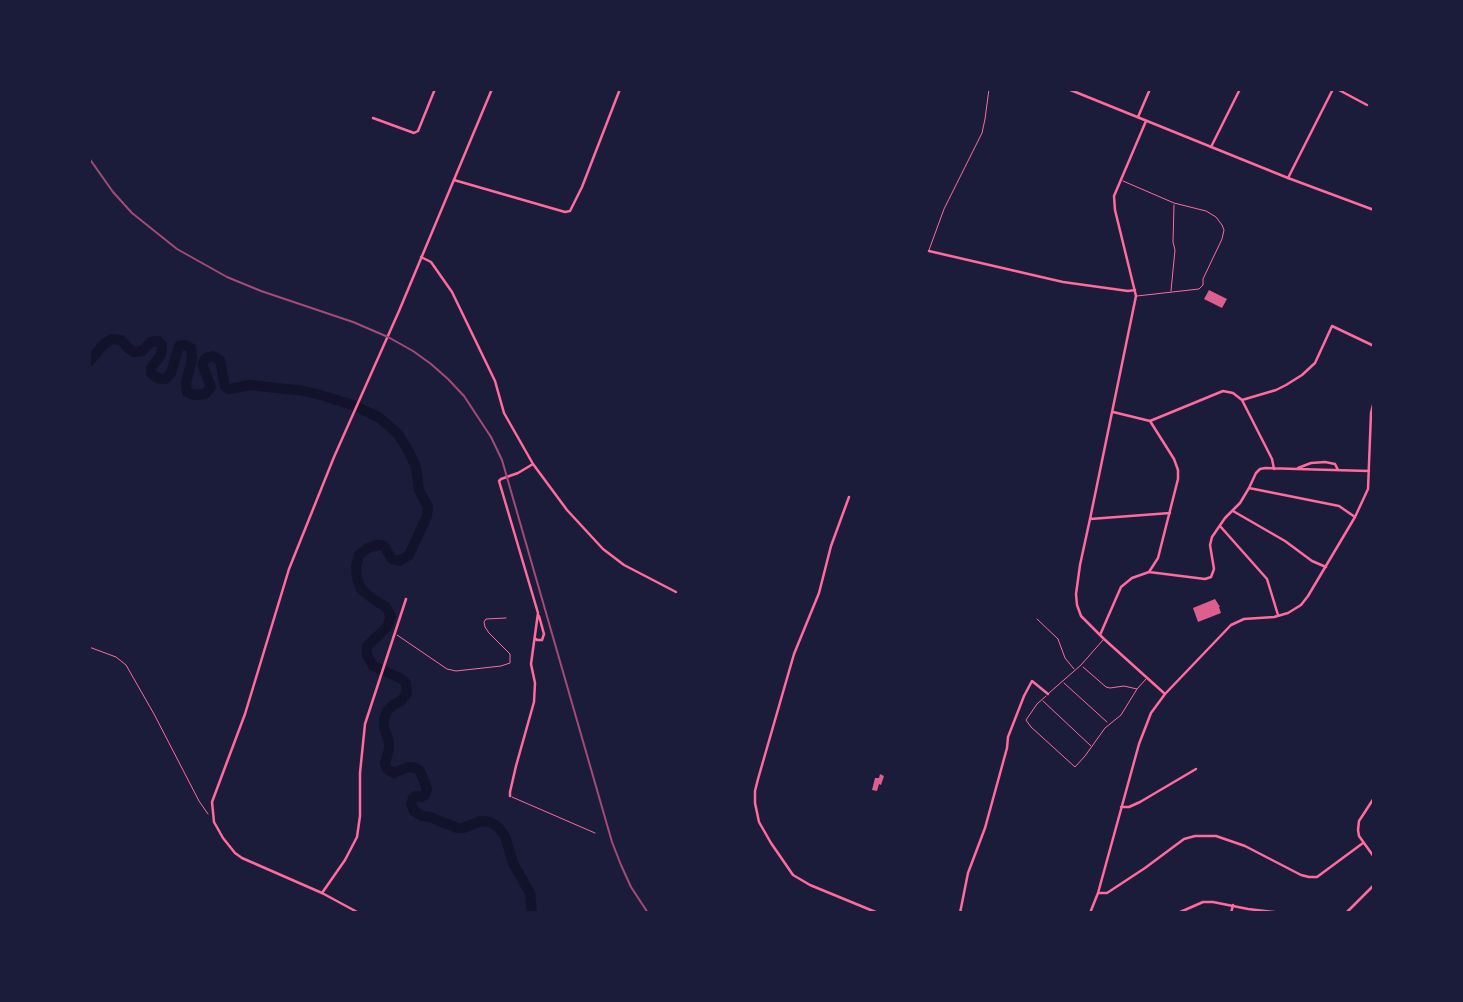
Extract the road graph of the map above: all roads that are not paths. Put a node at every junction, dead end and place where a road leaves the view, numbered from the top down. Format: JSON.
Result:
{"nodes":[{"id":1,"x":436,"y":89,"type":"edge"},
{"id":2,"x":492,"y":89,"type":"edge"},
{"id":3,"x":620,"y":89,"type":"edge"},
{"id":4,"x":989,"y":89,"type":"edge"},
{"id":5,"x":1068,"y":89,"type":"edge"},
{"id":6,"x":1150,"y":89,"type":"edge"},
{"id":7,"x":1240,"y":89,"type":"edge"},
{"id":8,"x":1335,"y":89,"type":"edge"},
{"id":9,"x":1367,"y":105,"type":"dead end"},
{"id":10,"x":1138,"y":117,"type":"junction"},
{"id":11,"x":373,"y":118,"type":"dead end"},
{"id":12,"x":1146,"y":120,"type":"junction"},
{"id":13,"x":1211,"y":147,"type":"junction"},
{"id":14,"x":1288,"y":178,"type":"junction"},
{"id":15,"x":453,"y":180,"type":"junction"},
{"id":16,"x":1121,"y":180,"type":"junction"},
{"id":17,"x":1174,"y":203,"type":"junction"},
{"id":18,"x":1374,"y":210,"type":"edge"},
{"id":19,"x":929,"y":251,"type":"joint"},
{"id":20,"x":421,"y":257,"type":"junction"},
{"id":21,"x":1135,"y":290,"type":"junction"},
{"id":22,"x":1171,"y":293,"type":"junction"},
{"id":23,"x":1136,"y":296,"type":"junction"},
{"id":24,"x":1374,"y":346,"type":"edge"},
{"id":25,"x":1242,"y":400,"type":"junction"},
{"id":26,"x":1374,"y":401,"type":"edge"},
{"id":27,"x":1112,"y":412,"type":"junction"},
{"id":28,"x":1150,"y":421,"type":"junction"},
{"id":29,"x":533,"y":464,"type":"junction"},
{"id":30,"x":1297,"y":468,"type":"junction"},
{"id":31,"x":1274,"y":469,"type":"junction"},
{"id":32,"x":1338,"y":470,"type":"junction"},
{"id":33,"x":1369,"y":471,"type":"junction"},
{"id":34,"x":1249,"y":488,"type":"junction"},
{"id":35,"x":849,"y":498,"type":"dead end"},
{"id":36,"x":1233,"y":510,"type":"junction"},
{"id":37,"x":1170,"y":513,"type":"junction"},
{"id":38,"x":1355,"y":517,"type":"junction"},
{"id":39,"x":1090,"y":519,"type":"junction"},
{"id":40,"x":1220,"y":526,"type":"junction"},
{"id":41,"x":1326,"y":567,"type":"junction"},
{"id":42,"x":1149,"y":572,"type":"junction"},
{"id":43,"x":676,"y":592,"type":"dead end"},
{"id":44,"x":406,"y":599,"type":"dead end"},
{"id":45,"x":538,"y":613,"type":"junction"},
{"id":46,"x":1278,"y":616,"type":"junction"},
{"id":47,"x":506,"y":618,"type":"dead end"},
{"id":48,"x":1037,"y":620,"type":"dead end"},
{"id":49,"x":396,"y":633,"type":"junction"},
{"id":50,"x":1100,"y":635,"type":"junction"},
{"id":51,"x":535,"y":638,"type":"junction"},
{"id":52,"x":1104,"y":639,"type":"junction"},
{"id":53,"x":1081,"y":665,"type":"junction"},
{"id":54,"x":1075,"y":670,"type":"junction"},
{"id":55,"x":1147,"y":678,"type":"junction"},
{"id":56,"x":1062,"y":681,"type":"junction"},
{"id":57,"x":1138,"y":689,"type":"junction"},
{"id":58,"x":1048,"y":694,"type":"junction"},
{"id":59,"x":1166,"y":694,"type":"junction"},
{"id":60,"x":1042,"y":700,"type":"junction"},
{"id":61,"x":1109,"y":724,"type":"junction"},
{"id":62,"x":1092,"y":747,"type":"junction"},
{"id":63,"x":1196,"y":769,"type":"dead end"},
{"id":64,"x":510,"y":796,"type":"joint"},
{"id":65,"x":1374,"y":798,"type":"edge"},
{"id":66,"x":1121,"y":807,"type":"junction"},
{"id":67,"x":596,"y":833,"type":"dead end"},
{"id":68,"x":1363,"y":844,"type":"junction"},
{"id":69,"x":1374,"y":857,"type":"edge"},
{"id":70,"x":1374,"y":885,"type":"edge"},
{"id":71,"x":322,"y":893,"type":"junction"},
{"id":72,"x":1098,"y":893,"type":"junction"},
{"id":73,"x":1233,"y":905,"type":"junction"},
{"id":74,"x":1191,"y":907,"type":"junction"},
{"id":75,"x":359,"y":913,"type":"edge"},
{"id":76,"x":878,"y":913,"type":"edge"},
{"id":77,"x":960,"y":913,"type":"edge"},
{"id":78,"x":1090,"y":913,"type":"edge"},
{"id":79,"x":1178,"y":913,"type":"edge"},
{"id":80,"x":1184,"y":913,"type":"edge"},
{"id":81,"x":1231,"y":913,"type":"edge"},
{"id":82,"x":1282,"y":913,"type":"edge"},
{"id":83,"x":1346,"y":913,"type":"edge"}],
"edges":[{"from":1,"to":11,"type":"street"},
{"from":2,"to":15,"type":"street"},
{"from":3,"to":15,"type":"street"},
{"from":4,"to":19,"type":"lane"},
{"from":5,"to":10,"type":"street"},
{"from":6,"to":10,"type":"street"},
{"from":7,"to":13,"type":"street"},
{"from":8,"to":9,"type":"street"},
{"from":8,"to":14,"type":"street"},
{"from":10,"to":12,"type":"street"},
{"from":12,"to":13,"type":"street"},
{"from":12,"to":16,"type":"street"},
{"from":13,"to":14,"type":"street"},
{"from":14,"to":18,"type":"street"},
{"from":15,"to":20,"type":"street"},
{"from":16,"to":17,"type":"lane"},
{"from":16,"to":21,"type":"street"},
{"from":17,"to":22,"type":"lane"},
{"from":17,"to":22,"type":"lane"},
{"from":19,"to":21,"type":"street"},
{"from":20,"to":29,"type":"street"},
{"from":20,"to":71,"type":"street"},
{"from":21,"to":23,"type":"street"},
{"from":22,"to":23,"type":"lane"},
{"from":23,"to":27,"type":"street"},
{"from":24,"to":25,"type":"street"},
{"from":25,"to":28,"type":"street"},
{"from":25,"to":31,"type":"street"},
{"from":26,"to":33,"type":"street"},
{"from":27,"to":28,"type":"street"},
{"from":27,"to":39,"type":"street"},
{"from":28,"to":37,"type":"street"},
{"from":29,"to":43,"type":"street"},
{"from":29,"to":45,"type":"street"},
{"from":30,"to":31,"type":"street"},
{"from":30,"to":32,"type":"street"},
{"from":30,"to":32,"type":"street"},
{"from":31,"to":34,"type":"street"},
{"from":32,"to":33,"type":"street"},
{"from":33,"to":38,"type":"street"},
{"from":34,"to":36,"type":"street"},
{"from":34,"to":38,"type":"street"},
{"from":35,"to":76,"type":"street"},
{"from":36,"to":40,"type":"street"},
{"from":36,"to":41,"type":"street"},
{"from":37,"to":39,"type":"street"},
{"from":37,"to":42,"type":"street"},
{"from":38,"to":41,"type":"street"},
{"from":39,"to":50,"type":"street"},
{"from":40,"to":42,"type":"street"},
{"from":40,"to":46,"type":"street"},
{"from":41,"to":46,"type":"street"},
{"from":42,"to":50,"type":"street"},
{"from":44,"to":49,"type":"street"},
{"from":45,"to":51,"type":"street"},
{"from":45,"to":51,"type":"street"},
{"from":46,"to":59,"type":"street"},
{"from":47,"to":49,"type":"lane"},
{"from":48,"to":54,"type":"lane"},
{"from":49,"to":71,"type":"street"},
{"from":50,"to":52,"type":"street"},
{"from":51,"to":64,"type":"street"},
{"from":52,"to":53,"type":"lane"},
{"from":52,"to":55,"type":"street"},
{"from":53,"to":54,"type":"lane"},
{"from":53,"to":57,"type":"lane"},
{"from":54,"to":56,"type":"lane"},
{"from":55,"to":57,"type":"lane"},
{"from":55,"to":59,"type":"street"},
{"from":56,"to":58,"type":"lane"},
{"from":56,"to":61,"type":"lane"},
{"from":57,"to":61,"type":"lane"},
{"from":58,"to":60,"type":"lane"},
{"from":58,"to":77,"type":"street"},
{"from":59,"to":66,"type":"street"},
{"from":60,"to":62,"type":"lane"},
{"from":60,"to":62,"type":"lane"},
{"from":61,"to":62,"type":"lane"},
{"from":63,"to":66,"type":"street"},
{"from":64,"to":67,"type":"lane"},
{"from":65,"to":68,"type":"street"},
{"from":66,"to":72,"type":"street"},
{"from":68,"to":69,"type":"street"},
{"from":68,"to":72,"type":"street"},
{"from":70,"to":83,"type":"street"},
{"from":71,"to":75,"type":"street"},
{"from":72,"to":78,"type":"street"},
{"from":73,"to":74,"type":"street"},
{"from":73,"to":81,"type":"street"},
{"from":73,"to":82,"type":"street"},
{"from":74,"to":79,"type":"street"},
{"from":74,"to":80,"type":"street"}]}
